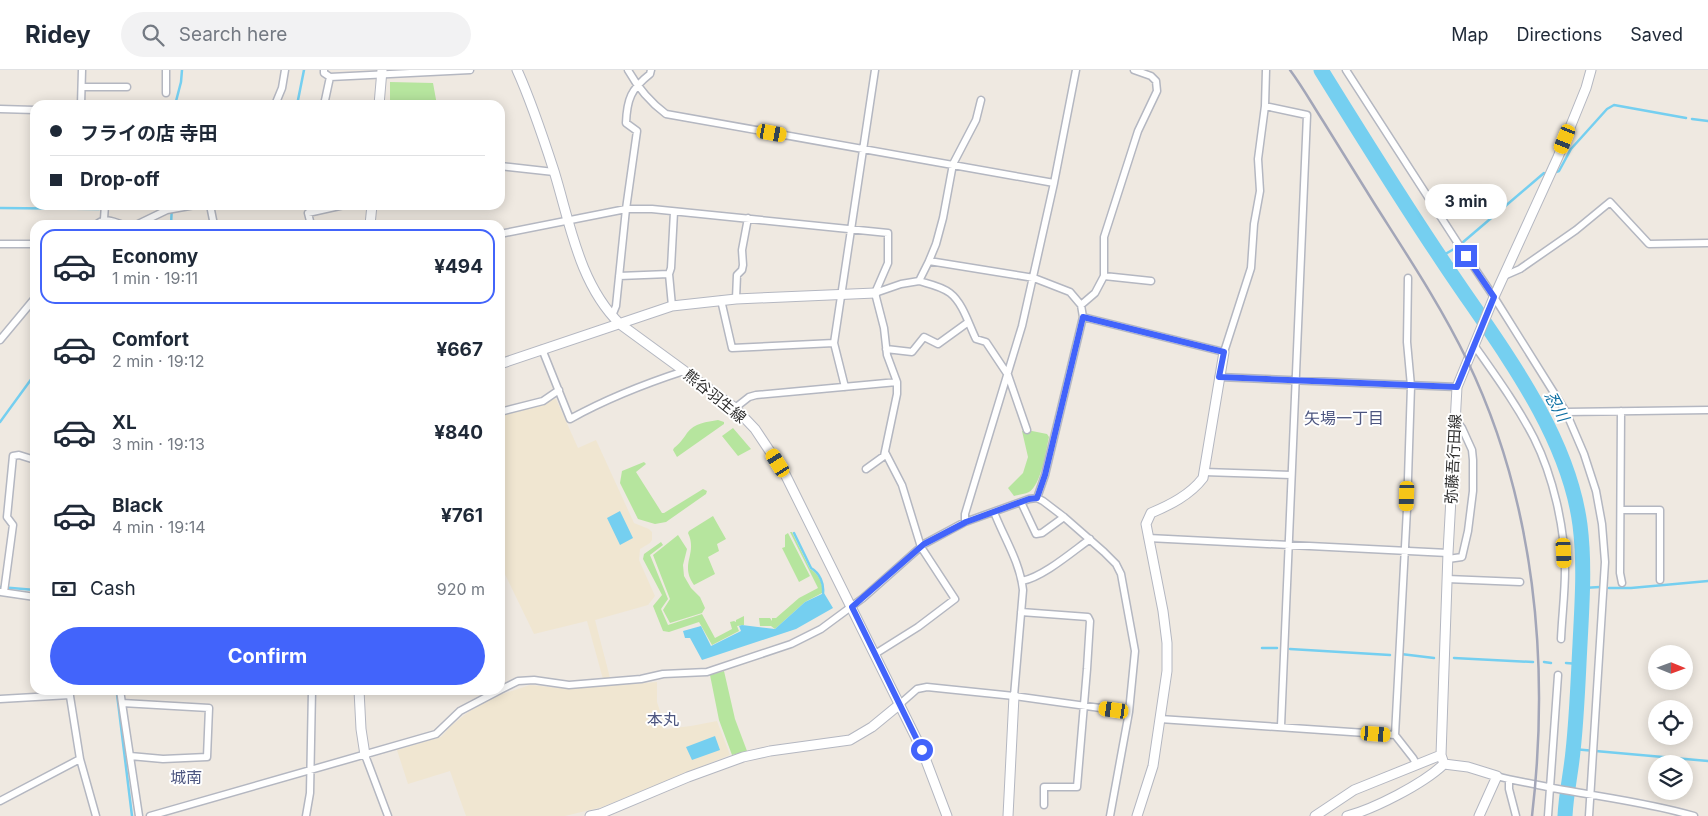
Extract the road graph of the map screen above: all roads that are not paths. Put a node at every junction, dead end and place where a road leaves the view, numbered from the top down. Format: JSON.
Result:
{"nodes":[{"id":1,"x":82,"y":70,"type":"edge"},
{"id":2,"x":166,"y":70,"type":"edge"},
{"id":3,"x":285,"y":70,"type":"edge"},
{"id":4,"x":324,"y":70,"type":"edge"},
{"id":5,"x":470,"y":70,"type":"edge"},
{"id":6,"x":517,"y":70,"type":"edge"},
{"id":7,"x":628,"y":70,"type":"edge"},
{"id":8,"x":651,"y":70,"type":"edge"},
{"id":9,"x":875,"y":70,"type":"edge"},
{"id":10,"x":1076,"y":70,"type":"edge"},
{"id":11,"x":1134,"y":70,"type":"edge"},
{"id":12,"x":1266,"y":70,"type":"edge"},
{"id":13,"x":1346,"y":70,"type":"edge"},
{"id":14,"x":1591,"y":70,"type":"edge"},
{"id":15,"x":381,"y":72,"type":"edge"},
{"id":16,"x":344,"y":73,"type":"edge"},
{"id":17,"x":330,"y":77,"type":"junction"},
{"id":18,"x":636,"y":85,"type":"junction"},
{"id":19,"x":82,"y":86,"type":"junction"},
{"id":20,"x":127,"y":87,"type":"dead end"},
{"id":21,"x":166,"y":93,"type":"dead end"},
{"id":22,"x":81,"y":100,"type":"edge"},
{"id":23,"x":277,"y":100,"type":"edge"},
{"id":24,"x":325,"y":100,"type":"edge"},
{"id":25,"x":379,"y":100,"type":"edge"},
{"id":26,"x":981,"y":100,"type":"dead end"},
{"id":27,"x":1266,"y":106,"type":"junction"},
{"id":28,"x":0,"y":109,"type":"edge"},
{"id":29,"x":30,"y":110,"type":"edge"},
{"id":30,"x":862,"y":150,"type":"junction"},
{"id":31,"x":953,"y":164,"type":"junction"},
{"id":32,"x":505,"y":167,"type":"edge"},
{"id":33,"x":554,"y":172,"type":"junction"},
{"id":34,"x":1054,"y":183,"type":"junction"},
{"id":35,"x":626,"y":209,"type":"junction"},
{"id":36,"x":105,"y":210,"type":"edge"},
{"id":37,"x":160,"y":210,"type":"edge"},
{"id":38,"x":322,"y":210,"type":"edge"},
{"id":39,"x":674,"y":212,"type":"junction"},
{"id":40,"x":748,"y":218,"type":"junction"},
{"id":41,"x":104,"y":219,"type":"joint"},
{"id":42,"x":107,"y":220,"type":"edge"},
{"id":43,"x":148,"y":220,"type":"edge"},
{"id":44,"x":310,"y":220,"type":"edge"},
{"id":45,"x":568,"y":221,"type":"junction"},
{"id":46,"x":851,"y":229,"type":"junction"},
{"id":47,"x":505,"y":233,"type":"edge"},
{"id":48,"x":1708,"y":243,"type":"edge"},
{"id":49,"x":0,"y":244,"type":"edge"},
{"id":50,"x":30,"y":244,"type":"edge"},
{"id":51,"x":929,"y":261,"type":"junction"},
{"id":52,"x":669,"y":274,"type":"junction"},
{"id":53,"x":619,"y":276,"type":"junction"},
{"id":54,"x":1104,"y":276,"type":"junction"},
{"id":55,"x":1504,"y":276,"type":"junction"},
{"id":56,"x":1034,"y":278,"type":"junction"},
{"id":57,"x":1408,"y":278,"type":"dead end"},
{"id":58,"x":920,"y":281,"type":"junction"},
{"id":59,"x":1151,"y":281,"type":"dead end"},
{"id":60,"x":876,"y":293,"type":"junction"},
{"id":61,"x":842,"y":295,"type":"junction"},
{"id":62,"x":736,"y":299,"type":"junction"},
{"id":63,"x":1493,"y":299,"type":"junction"},
{"id":64,"x":721,"y":300,"type":"junction"},
{"id":65,"x":30,"y":304,"type":"edge"},
{"id":66,"x":1081,"y":305,"type":"junction"},
{"id":67,"x":672,"y":306,"type":"junction"},
{"id":68,"x":612,"y":316,"type":"junction"},
{"id":69,"x":1083,"y":317,"type":"junction"},
{"id":70,"x":968,"y":322,"type":"junction"},
{"id":71,"x":620,"y":324,"type":"junction"},
{"id":72,"x":0,"y":340,"type":"edge"},
{"id":73,"x":834,"y":343,"type":"junction"},
{"id":74,"x":1475,"y":343,"type":"junction"},
{"id":75,"x":542,"y":349,"type":"junction"},
{"id":76,"x":886,"y":349,"type":"junction"},
{"id":77,"x":1224,"y":352,"type":"junction"},
{"id":78,"x":505,"y":362,"type":"edge"},
{"id":79,"x":684,"y":371,"type":"junction"},
{"id":80,"x":1008,"y":375,"type":"junction"},
{"id":81,"x":1219,"y":377,"type":"junction"},
{"id":82,"x":1296,"y":379,"type":"junction"},
{"id":83,"x":897,"y":382,"type":"junction"},
{"id":84,"x":1410,"y":386,"type":"junction"},
{"id":85,"x":845,"y":387,"type":"junction"},
{"id":86,"x":1457,"y":387,"type":"junction"},
{"id":87,"x":559,"y":390,"type":"junction"},
{"id":88,"x":735,"y":408,"type":"junction"},
{"id":89,"x":1708,"y":410,"type":"edge"},
{"id":90,"x":505,"y":411,"type":"edge"},
{"id":91,"x":1621,"y":411,"type":"junction"},
{"id":92,"x":1566,"y":412,"type":"junction"},
{"id":93,"x":1455,"y":419,"type":"junction"},
{"id":94,"x":1027,"y":430,"type":"dead end"},
{"id":95,"x":884,"y":452,"type":"junction"},
{"id":96,"x":30,"y":458,"type":"edge"},
{"id":97,"x":866,"y":469,"type":"dead end"},
{"id":98,"x":1204,"y":472,"type":"junction"},
{"id":99,"x":1292,"y":475,"type":"junction"},
{"id":100,"x":1037,"y":498,"type":"junction"},
{"id":101,"x":1021,"y":502,"type":"junction"},
{"id":102,"x":1621,"y":510,"type":"junction"},
{"id":103,"x":994,"y":512,"type":"junction"},
{"id":104,"x":1064,"y":517,"type":"junction"},
{"id":105,"x":966,"y":522,"type":"junction"},
{"id":106,"x":1148,"y":538,"type":"junction"},
{"id":107,"x":1090,"y":539,"type":"junction"},
{"id":108,"x":1288,"y":544,"type":"junction"},
{"id":109,"x":921,"y":547,"type":"junction"},
{"id":110,"x":1403,"y":550,"type":"junction"},
{"id":111,"x":1448,"y":556,"type":"junction"},
{"id":112,"x":1447,"y":579,"type":"junction"},
{"id":113,"x":1660,"y":580,"type":"dead end"},
{"id":114,"x":1022,"y":581,"type":"junction"},
{"id":115,"x":1520,"y":582,"type":"dead end"},
{"id":116,"x":1622,"y":583,"type":"dead end"},
{"id":117,"x":2,"y":592,"type":"edge"},
{"id":118,"x":30,"y":595,"type":"edge"},
{"id":119,"x":852,"y":607,"type":"junction"},
{"id":120,"x":1021,"y":612,"type":"junction"},
{"id":121,"x":1560,"y":639,"type":"dead end"},
{"id":122,"x":875,"y":654,"type":"junction"},
{"id":123,"x":1558,"y":675,"type":"dead end"},
{"id":124,"x":505,"y":688,"type":"edge"},
{"id":125,"x":35,"y":695,"type":"edge"},
{"id":126,"x":70,"y":695,"type":"edge"},
{"id":127,"x":121,"y":695,"type":"edge"},
{"id":128,"x":312,"y":695,"type":"edge"},
{"id":129,"x":359,"y":695,"type":"edge"},
{"id":130,"x":490,"y":695,"type":"edge"},
{"id":131,"x":1014,"y":696,"type":"junction"},
{"id":132,"x":0,"y":698,"type":"edge"},
{"id":133,"x":122,"y":703,"type":"junction"},
{"id":134,"x":900,"y":704,"type":"junction"},
{"id":135,"x":1084,"y":706,"type":"junction"},
{"id":136,"x":1129,"y":712,"type":"junction"},
{"id":137,"x":1160,"y":719,"type":"junction"},
{"id":138,"x":1281,"y":726,"type":"junction"},
{"id":139,"x":1395,"y":735,"type":"junction"},
{"id":140,"x":365,"y":755,"type":"junction"},
{"id":141,"x":130,"y":756,"type":"junction"},
{"id":142,"x":80,"y":759,"type":"junction"},
{"id":143,"x":1442,"y":760,"type":"junction"},
{"id":144,"x":1417,"y":764,"type":"junction"},
{"id":145,"x":310,"y":771,"type":"junction"},
{"id":146,"x":1497,"y":776,"type":"junction"},
{"id":147,"x":1509,"y":780,"type":"junction"},
{"id":148,"x":1551,"y":788,"type":"junction"},
{"id":149,"x":1589,"y":795,"type":"junction"},
{"id":150,"x":0,"y":802,"type":"edge"},
{"id":151,"x":1044,"y":805,"type":"dead end"},
{"id":152,"x":96,"y":816,"type":"edge"},
{"id":153,"x":138,"y":816,"type":"edge"},
{"id":154,"x":150,"y":816,"type":"edge"},
{"id":155,"x":306,"y":816,"type":"edge"},
{"id":156,"x":388,"y":816,"type":"edge"},
{"id":157,"x":590,"y":816,"type":"edge"},
{"id":158,"x":947,"y":816,"type":"edge"},
{"id":159,"x":1008,"y":816,"type":"edge"},
{"id":160,"x":1110,"y":816,"type":"edge"},
{"id":161,"x":1137,"y":816,"type":"edge"},
{"id":162,"x":1315,"y":816,"type":"edge"},
{"id":163,"x":1347,"y":816,"type":"edge"},
{"id":164,"x":1479,"y":816,"type":"edge"},
{"id":165,"x":1516,"y":816,"type":"edge"},
{"id":166,"x":1548,"y":816,"type":"edge"},
{"id":167,"x":1589,"y":816,"type":"edge"},
{"id":168,"x":1694,"y":816,"type":"edge"}],
"edges":[{"from":1,"to":19,"type":"street"},
{"from":2,"to":21,"type":"street"},
{"from":3,"to":23,"type":"street"},
{"from":4,"to":17,"type":"street"},
{"from":5,"to":15,"type":"street"},
{"from":6,"to":33,"type":"main road","name":"熊谷羽生線"},
{"from":7,"to":18,"type":"street"},
{"from":8,"to":18,"type":"street"},
{"from":9,"to":30,"type":"street"},
{"from":10,"to":34,"type":"street"},
{"from":11,"to":54,"type":"street"},
{"from":12,"to":27,"type":"street"},
{"from":13,"to":63,"type":"street"},
{"from":14,"to":55,"type":"main road","name":"弥藤吾行田線"},
{"from":15,"to":16,"type":"street"},
{"from":15,"to":25,"type":"main road"},
{"from":16,"to":17,"type":"street"},
{"from":17,"to":24,"type":"street"},
{"from":18,"to":30,"type":"street"},
{"from":18,"to":35,"type":"street"},
{"from":19,"to":20,"type":"street"},
{"from":19,"to":22,"type":"street"},
{"from":26,"to":31,"type":"street"},
{"from":27,"to":77,"type":"street"},
{"from":27,"to":82,"type":"street"},
{"from":28,"to":29,"type":"street"},
{"from":30,"to":31,"type":"street"},
{"from":30,"to":46,"type":"street"},
{"from":31,"to":34,"type":"street"},
{"from":31,"to":51,"type":"street"},
{"from":32,"to":33,"type":"street"},
{"from":33,"to":45,"type":"main road","name":"熊谷羽生線"},
{"from":34,"to":56,"type":"street"},
{"from":35,"to":39,"type":"street"},
{"from":35,"to":45,"type":"street"},
{"from":35,"to":53,"type":"street"},
{"from":36,"to":41,"type":"street"},
{"from":37,"to":43,"type":"street"},
{"from":38,"to":44,"type":"street"},
{"from":39,"to":40,"type":"street"},
{"from":39,"to":52,"type":"street"},
{"from":40,"to":46,"type":"street"},
{"from":40,"to":62,"type":"street"},
{"from":41,"to":42,"type":"street"},
{"from":45,"to":47,"type":"street"},
{"from":45,"to":68,"type":"main road","name":"熊谷羽生線"},
{"from":46,"to":60,"type":"street"},
{"from":46,"to":61,"type":"street"},
{"from":48,"to":55,"type":"street"},
{"from":49,"to":50,"type":"street"},
{"from":51,"to":56,"type":"street"},
{"from":51,"to":58,"type":"street"},
{"from":52,"to":53,"type":"street"},
{"from":52,"to":67,"type":"street"},
{"from":53,"to":68,"type":"street"},
{"from":54,"to":59,"type":"street"},
{"from":54,"to":66,"type":"street"},
{"from":55,"to":63,"type":"main road","name":"弥藤吾行田線"},
{"from":56,"to":66,"type":"street"},
{"from":56,"to":80,"type":"street"},
{"from":57,"to":84,"type":"street"},
{"from":58,"to":60,"type":"street"},
{"from":58,"to":70,"type":"street"},
{"from":60,"to":61,"type":"main road"},
{"from":60,"to":76,"type":"street"},
{"from":61,"to":62,"type":"main road"},
{"from":61,"to":73,"type":"street"},
{"from":62,"to":64,"type":"main road"},
{"from":63,"to":74,"type":"main road","name":"弥藤吾行田線"},
{"from":63,"to":92,"type":"street"},
{"from":64,"to":67,"type":"main road"},
{"from":64,"to":73,"type":"street"},
{"from":65,"to":72,"type":"street"},
{"from":66,"to":69,"type":"street"},
{"from":67,"to":71,"type":"main road"},
{"from":68,"to":71,"type":"main road","name":"熊谷羽生線"},
{"from":69,"to":77,"type":"street"},
{"from":69,"to":100,"type":"street"},
{"from":70,"to":76,"type":"street"},
{"from":70,"to":80,"type":"street"},
{"from":71,"to":75,"type":"main road"},
{"from":71,"to":79,"type":"main road","name":"熊谷羽生線"},
{"from":73,"to":85,"type":"street"},
{"from":74,"to":86,"type":"main road","name":"弥藤吾行田線"},
{"from":74,"to":121,"type":"street"},
{"from":75,"to":78,"type":"main road"},
{"from":75,"to":87,"type":"street"},
{"from":76,"to":83,"type":"street"},
{"from":77,"to":81,"type":"main road"},
{"from":79,"to":87,"type":"street"},
{"from":79,"to":88,"type":"main road","name":"熊谷羽生線"},
{"from":80,"to":94,"type":"street"},
{"from":80,"to":105,"type":"street"},
{"from":81,"to":82,"type":"street"},
{"from":81,"to":98,"type":"main road"},
{"from":82,"to":84,"type":"street"},
{"from":82,"to":99,"type":"street"},
{"from":83,"to":85,"type":"street"},
{"from":83,"to":95,"type":"street"},
{"from":84,"to":86,"type":"street"},
{"from":84,"to":110,"type":"street"},
{"from":85,"to":88,"type":"street"},
{"from":86,"to":93,"type":"main road","name":"弥藤吾行田線"},
{"from":87,"to":90,"type":"street"},
{"from":88,"to":119,"type":"main road","name":"熊谷羽生線"},
{"from":89,"to":91,"type":"street"},
{"from":91,"to":92,"type":"street"},
{"from":91,"to":102,"type":"street"},
{"from":92,"to":149,"type":"street"},
{"from":93,"to":111,"type":"main road","name":"弥藤吾行田線"},
{"from":93,"to":111,"type":"street"},
{"from":95,"to":97,"type":"street"},
{"from":95,"to":109,"type":"street"},
{"from":96,"to":117,"type":"street"},
{"from":98,"to":99,"type":"street"},
{"from":98,"to":106,"type":"main road"},
{"from":99,"to":108,"type":"street"},
{"from":100,"to":101,"type":"street"},
{"from":100,"to":104,"type":"street"},
{"from":101,"to":103,"type":"street"},
{"from":101,"to":104,"type":"street"},
{"from":102,"to":113,"type":"street"},
{"from":102,"to":116,"type":"street"},
{"from":103,"to":105,"type":"street"},
{"from":103,"to":114,"type":"street"},
{"from":104,"to":107,"type":"street"},
{"from":105,"to":109,"type":"street"},
{"from":106,"to":108,"type":"street"},
{"from":106,"to":137,"type":"main road"},
{"from":107,"to":114,"type":"street"},
{"from":107,"to":136,"type":"street"},
{"from":108,"to":110,"type":"street"},
{"from":108,"to":138,"type":"street"},
{"from":109,"to":119,"type":"street"},
{"from":109,"to":122,"type":"street"},
{"from":110,"to":111,"type":"street"},
{"from":110,"to":139,"type":"street"},
{"from":111,"to":112,"type":"main road","name":"弥藤吾行田線"},
{"from":112,"to":115,"type":"street"},
{"from":112,"to":143,"type":"main road","name":"弥藤吾行田線"},
{"from":114,"to":120,"type":"street"},
{"from":117,"to":118,"type":"street"},
{"from":119,"to":122,"type":"main road","name":"熊谷羽生線"},
{"from":119,"to":124,"type":"street"},
{"from":120,"to":131,"type":"street"},
{"from":120,"to":135,"type":"street"},
{"from":122,"to":134,"type":"main road","name":"熊谷羽生線"},
{"from":123,"to":148,"type":"street"},
{"from":125,"to":132,"type":"street"},
{"from":126,"to":142,"type":"street"},
{"from":127,"to":133,"type":"street"},
{"from":128,"to":145,"type":"street"},
{"from":129,"to":140,"type":"main road"},
{"from":130,"to":140,"type":"street"},
{"from":131,"to":134,"type":"street"},
{"from":131,"to":135,"type":"street"},
{"from":131,"to":159,"type":"main road"},
{"from":133,"to":141,"type":"street"},
{"from":133,"to":141,"type":"street"},
{"from":134,"to":157,"type":"main road"},
{"from":134,"to":158,"type":"main road","name":"熊谷羽生線"},
{"from":135,"to":136,"type":"street"},
{"from":135,"to":151,"type":"street"},
{"from":136,"to":160,"type":"street"},
{"from":137,"to":138,"type":"street"},
{"from":137,"to":161,"type":"main road"},
{"from":138,"to":139,"type":"street"},
{"from":139,"to":144,"type":"street"},
{"from":140,"to":145,"type":"street"},
{"from":140,"to":156,"type":"street"},
{"from":141,"to":153,"type":"street"},
{"from":142,"to":150,"type":"street"},
{"from":142,"to":152,"type":"street"},
{"from":143,"to":144,"type":"main road"},
{"from":143,"to":146,"type":"main road"},
{"from":143,"to":163,"type":"main road"},
{"from":144,"to":162,"type":"main road"},
{"from":145,"to":154,"type":"street"},
{"from":145,"to":155,"type":"street"},
{"from":146,"to":147,"type":"street"},
{"from":146,"to":164,"type":"main road"},
{"from":147,"to":148,"type":"street"},
{"from":147,"to":165,"type":"street"},
{"from":148,"to":149,"type":"street"},
{"from":148,"to":166,"type":"street"},
{"from":149,"to":167,"type":"street"},
{"from":149,"to":168,"type":"street"}]}
